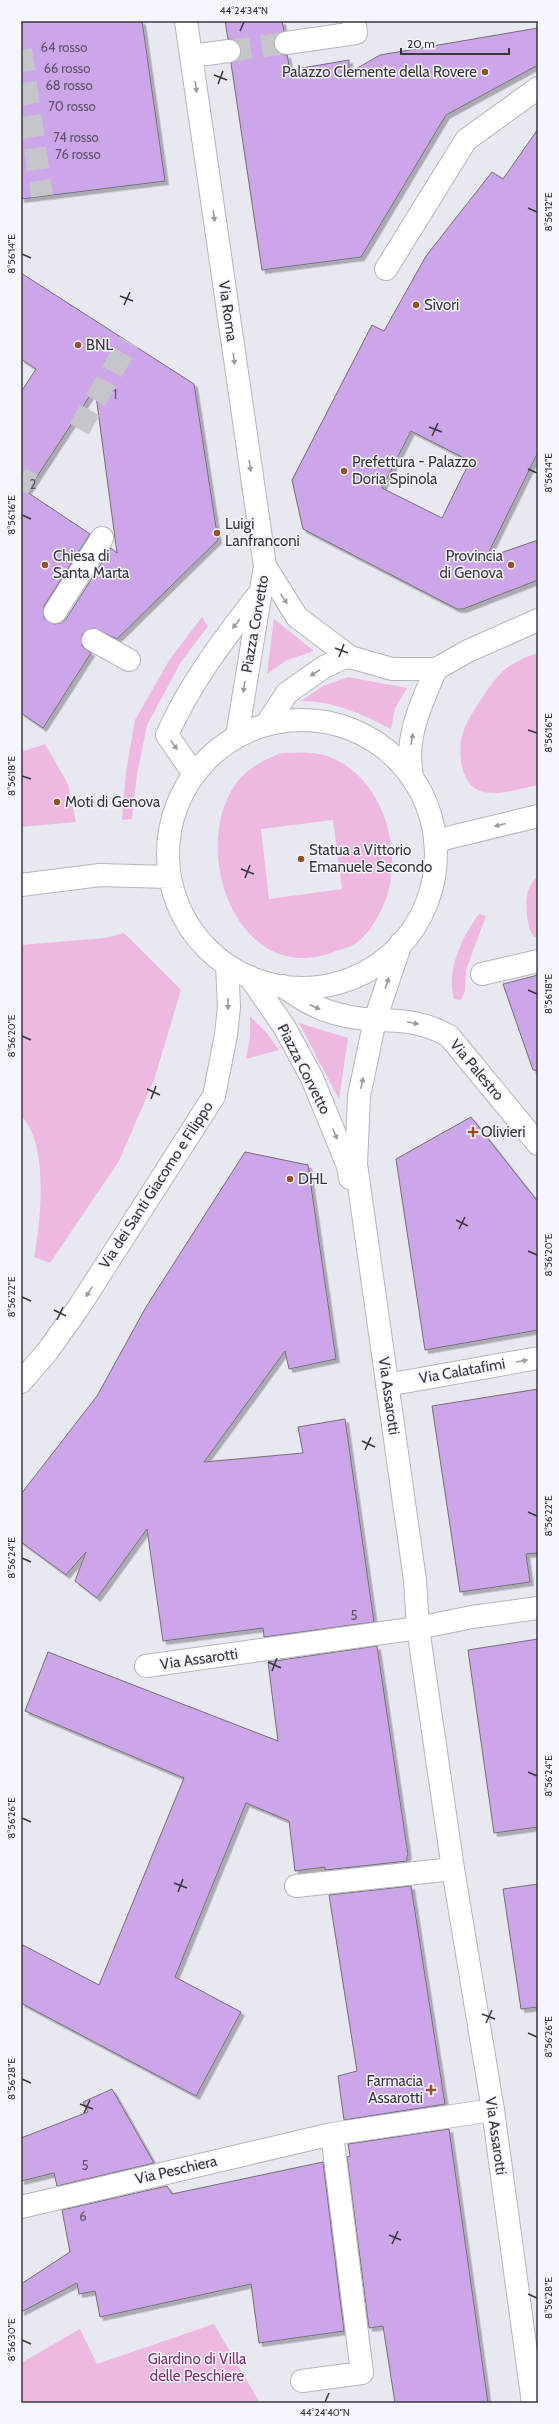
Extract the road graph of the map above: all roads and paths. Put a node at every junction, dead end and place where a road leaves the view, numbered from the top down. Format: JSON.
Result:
{"nodes":[{"id":1,"x":186,"y":21,"type":"edge"},
{"id":2,"x":354,"y":21,"type":"edge"},
{"id":3,"x":286,"y":43,"type":"tunnel mouth"},
{"id":4,"x":229,"y":51,"type":"tunnel mouth"},
{"id":5,"x":191,"y":56,"type":"junction"},
{"id":6,"x":538,"y":88,"type":"edge"},
{"id":7,"x":386,"y":269,"type":"dead end"},
{"id":8,"x":102,"y":538,"type":"dead end"},
{"id":9,"x":265,"y":566,"type":"junction"},
{"id":10,"x":260,"y":593,"type":"junction"},
{"id":11,"x":55,"y":612,"type":"dead end"},
{"id":12,"x":538,"y":620,"type":"edge"},
{"id":13,"x":93,"y":640,"type":"dead end"},
{"id":14,"x":350,"y":657,"type":"junction"},
{"id":15,"x":129,"y":660,"type":"dead end"},
{"id":16,"x":436,"y":669,"type":"junction"},
{"id":17,"x":266,"y":724,"type":"junction"},
{"id":18,"x":237,"y":736,"type":"junction"},
{"id":19,"x":194,"y":774,"type":"junction"},
{"id":20,"x":412,"y":778,"type":"junction"},
{"id":21,"x":538,"y":816,"type":"edge"},
{"id":22,"x":435,"y":841,"type":"junction"},
{"id":23,"x":170,"y":877,"type":"junction"},
{"id":24,"x":21,"y":885,"type":"edge"},
{"id":25,"x":401,"y":943,"type":"junction"},
{"id":26,"x":538,"y":961,"type":"edge"},
{"id":27,"x":227,"y":965,"type":"junction"},
{"id":28,"x":482,"y":974,"type":"dead end"},
{"id":29,"x":250,"y":977,"type":"junction"},
{"id":30,"x":283,"y":986,"type":"junction"},
{"id":31,"x":375,"y":1020,"type":"junction"},
{"id":32,"x":538,"y":1144,"type":"edge"},
{"id":33,"x":352,"y":1165,"type":"junction"},
{"id":34,"x":538,"y":1358,"type":"edge"},
{"id":35,"x":21,"y":1382,"type":"edge"},
{"id":36,"x":387,"y":1385,"type":"junction"},
{"id":37,"x":538,"y":1608,"type":"edge"},
{"id":38,"x":418,"y":1628,"type":"junction"},
{"id":39,"x":146,"y":1666,"type":"dead end"},
{"id":40,"x":453,"y":1869,"type":"junction"},
{"id":41,"x":296,"y":1886,"type":"dead end"},
{"id":42,"x":493,"y":2110,"type":"junction"},
{"id":43,"x":332,"y":2134,"type":"junction"},
{"id":44,"x":21,"y":2207,"type":"edge"},
{"id":45,"x":302,"y":2381,"type":"dead end"},
{"id":46,"x":533,"y":2403,"type":"edge"}],
"edges":[{"from":1,"to":5,"type":"main road","name":"Via Roma"},
{"from":2,"to":3,"type":"main road"},
{"from":4,"to":5,"type":"main road"},
{"from":5,"to":9,"type":"main road","name":"Via Roma","one_way":true},
{"from":6,"to":7,"type":"main road"},
{"from":8,"to":11,"type":"main road"},
{"from":9,"to":10,"type":"main road","name":"Piazza Corvetto"},
{"from":9,"to":14,"type":"main road","name":"Piazza Corvetto","one_way":true},
{"from":10,"to":18,"type":"main road","name":"Piazza Corvetto","one_way":true},
{"from":10,"to":19,"type":"main road","one_way":true},
{"from":12,"to":16,"type":"main road","name":"Piazza Corvetto"},
{"from":13,"to":15,"type":"main road"},
{"from":14,"to":16,"type":"main road","name":"Piazza Corvetto"},
{"from":14,"to":17,"type":"main road","one_way":true},
{"from":20,"to":16,"type":"main road","name":"Piazza Corvetto","one_way":true},
{"from":17,"to":18,"type":"main road","name":"Piazza Corvetto"},
{"from":17,"to":20,"type":"main road","name":"Piazza Corvetto"},
{"from":18,"to":19,"type":"main road","name":"Piazza Corvetto"},
{"from":19,"to":23,"type":"main road","name":"Piazza Corvetto"},
{"from":20,"to":22,"type":"main road","name":"Piazza Corvetto"},
{"from":21,"to":22,"type":"main road","one_way":true},
{"from":22,"to":25,"type":"main road","name":"Piazza Corvetto"},
{"from":23,"to":24,"type":"main road"},
{"from":23,"to":27,"type":"main road","name":"Piazza Corvetto"},
{"from":25,"to":30,"type":"main road","name":"Piazza Corvetto"},
{"from":31,"to":25,"type":"main road","name":"Piazza Corvetto","one_way":true},
{"from":26,"to":28,"type":"main road"},
{"from":27,"to":29,"type":"main road","name":"Piazza Corvetto"},
{"from":27,"to":35,"type":"main road","name":"Via dei Santi Giacomo e Filippo","one_way":true},
{"from":29,"to":30,"type":"main road","name":"Piazza Corvetto"},
{"from":29,"to":33,"type":"main road","name":"Piazza Corvetto","one_way":true},
{"from":30,"to":31,"type":"main road","name":"Piazza Corvetto","one_way":true},
{"from":31,"to":32,"type":"main road","name":"Via Palestro","one_way":true},
{"from":33,"to":31,"type":"main road","name":"Piazza Corvetto","one_way":true},
{"from":33,"to":36,"type":"main road","name":"Via Assarotti"},
{"from":33,"to":38,"type":"main road","name":"Via Assarotti"},
{"from":36,"to":34,"type":"main road","name":"Via Calatafimi","one_way":true},
{"from":36,"to":38,"type":"main road","name":"Via Assarotti"},
{"from":37,"to":38,"type":"main road","name":"Via Assarotti"},
{"from":38,"to":39,"type":"main road","name":"Via Assarotti"},
{"from":38,"to":40,"type":"main road","name":"Via Assarotti"},
{"from":40,"to":41,"type":"main road"},
{"from":40,"to":42,"type":"main road","name":"Via Assarotti"},
{"from":42,"to":43,"type":"main road","name":"Via Peschiera"},
{"from":42,"to":46,"type":"main road","name":"Via Assarotti"},
{"from":43,"to":44,"type":"main road","name":"Via Peschiera"},
{"from":43,"to":45,"type":"main road"}]}
